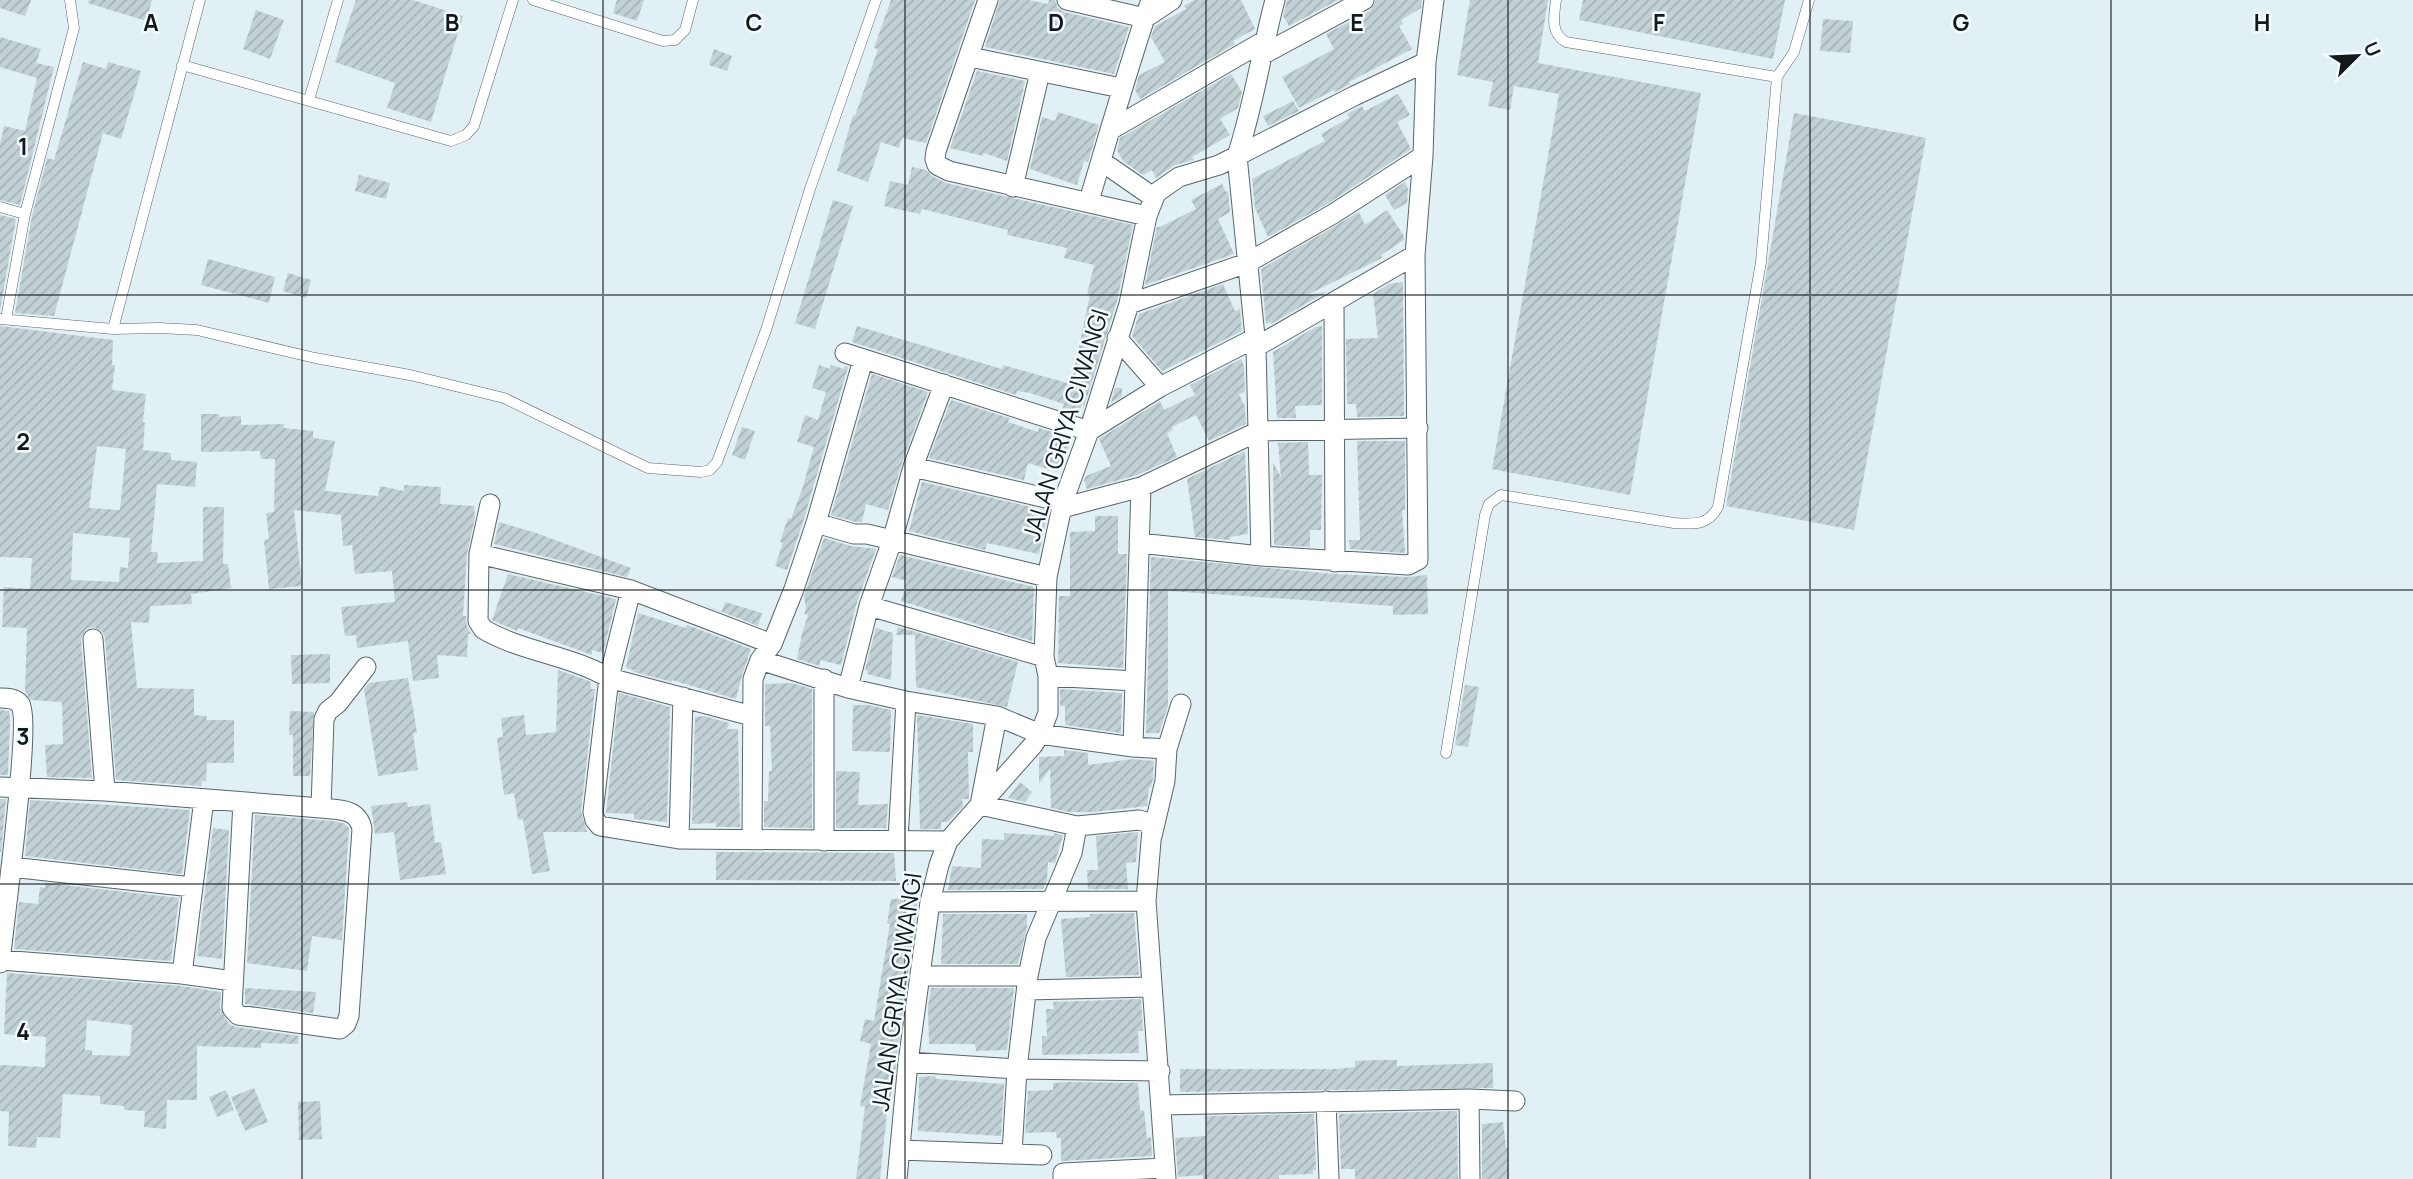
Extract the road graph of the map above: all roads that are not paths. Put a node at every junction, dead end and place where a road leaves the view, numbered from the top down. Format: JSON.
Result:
{"nodes":[{"id":1,"x":70,"y":0,"type":"edge"},
{"id":2,"x":200,"y":0,"type":"edge"},
{"id":3,"x":338,"y":0,"type":"edge"},
{"id":4,"x":513,"y":0,"type":"edge"},
{"id":5,"x":533,"y":0,"type":"edge"},
{"id":6,"x":693,"y":0,"type":"edge"},
{"id":7,"x":876,"y":0,"type":"edge"},
{"id":8,"x":988,"y":0,"type":"edge"},
{"id":9,"x":1067,"y":0,"type":"edge"},
{"id":10,"x":1172,"y":0,"type":"edge"},
{"id":11,"x":1275,"y":0,"type":"edge"},
{"id":12,"x":1364,"y":0,"type":"edge"},
{"id":13,"x":1434,"y":0,"type":"edge"},
{"id":14,"x":1556,"y":0,"type":"edge"},
{"id":15,"x":1809,"y":0,"type":"edge"},
{"id":16,"x":1148,"y":9,"type":"edge"},
{"id":17,"x":1262,"y":49,"type":"junction"},
{"id":18,"x":970,"y":57,"type":"junction"},
{"id":19,"x":1426,"y":62,"type":"junction"},
{"id":20,"x":182,"y":65,"type":"junction"},
{"id":21,"x":1040,"y":72,"type":"junction"},
{"id":22,"x":1777,"y":77,"type":"junction"},
{"id":23,"x":1121,"y":88,"type":"junction"},
{"id":24,"x":309,"y":100,"type":"junction"},
{"id":25,"x":1112,"y":128,"type":"junction"},
{"id":26,"x":1237,"y":156,"type":"junction"},
{"id":27,"x":1423,"y":156,"type":"junction"},
{"id":28,"x":1101,"y":161,"type":"junction"},
{"id":29,"x":1013,"y":187,"type":"junction"},
{"id":30,"x":1089,"y":201,"type":"junction"},
{"id":31,"x":0,"y":207,"type":"edge"},
{"id":32,"x":1150,"y":207,"type":"junction"},
{"id":33,"x":25,"y":214,"type":"junction"},
{"id":34,"x":1415,"y":255,"type":"junction"},
{"id":35,"x":1247,"y":263,"type":"junction"},
{"id":36,"x":1334,"y":303,"type":"junction"},
{"id":37,"x":1129,"y":304,"type":"junction"},
{"id":38,"x":3,"y":319,"type":"edge"},
{"id":39,"x":113,"y":329,"type":"junction"},
{"id":40,"x":1118,"y":338,"type":"junction"},
{"id":41,"x":1256,"y":343,"type":"junction"},
{"id":42,"x":944,"y":384,"type":"junction"},
{"id":43,"x":1160,"y":387,"type":"junction"},
{"id":44,"x":1418,"y":428,"type":"junction"},
{"id":45,"x":1089,"y":431,"type":"junction"},
{"id":46,"x":1259,"y":431,"type":"junction"},
{"id":47,"x":1335,"y":431,"type":"junction"},
{"id":48,"x":913,"y":467,"type":"junction"},
{"id":49,"x":1141,"y":487,"type":"junction"},
{"id":50,"x":490,"y":504,"type":"dead end"},
{"id":51,"x":1063,"y":505,"type":"junction"},
{"id":52,"x":816,"y":523,"type":"junction"},
{"id":53,"x":892,"y":541,"type":"junction"},
{"id":54,"x":1139,"y":543,"type":"junction"},
{"id":55,"x":479,"y":554,"type":"junction"},
{"id":56,"x":1261,"y":556,"type":"junction"},
{"id":57,"x":1335,"y":562,"type":"junction"},
{"id":58,"x":1046,"y":577,"type":"junction"},
{"id":59,"x":631,"y":590,"type":"junction"},
{"id":60,"x":869,"y":606,"type":"junction"},
{"id":61,"x":93,"y":639,"type":"dead end"},
{"id":62,"x":766,"y":652,"type":"junction"},
{"id":63,"x":366,"y":667,"type":"dead end"},
{"id":64,"x":1046,"y":667,"type":"junction"},
{"id":65,"x":609,"y":678,"type":"junction"},
{"id":66,"x":824,"y":679,"type":"junction"},
{"id":67,"x":1135,"y":681,"type":"junction"},
{"id":68,"x":848,"y":688,"type":"junction"},
{"id":69,"x":683,"y":696,"type":"junction"},
{"id":70,"x":0,"y":698,"type":"edge"},
{"id":71,"x":906,"y":701,"type":"junction"},
{"id":72,"x":1181,"y":704,"type":"dead end"},
{"id":73,"x":752,"y":716,"type":"junction"},
{"id":74,"x":998,"y":716,"type":"junction"},
{"id":75,"x":1041,"y":734,"type":"junction"},
{"id":76,"x":1133,"y":747,"type":"junction"},
{"id":77,"x":1167,"y":749,"type":"junction"},
{"id":78,"x":1446,"y":753,"type":"dead end"},
{"id":79,"x":10,"y":788,"type":"edge"},
{"id":80,"x":105,"y":792,"type":"junction"},
{"id":81,"x":204,"y":799,"type":"junction"},
{"id":82,"x":243,"y":802,"type":"junction"},
{"id":83,"x":980,"y":805,"type":"junction"},
{"id":84,"x":321,"y":808,"type":"junction"},
{"id":85,"x":1077,"y":826,"type":"junction"},
{"id":86,"x":1152,"y":836,"type":"junction"},
{"id":87,"x":679,"y":839,"type":"junction"},
{"id":88,"x":752,"y":839,"type":"junction"},
{"id":89,"x":898,"y":839,"type":"junction"},
{"id":90,"x":824,"y":841,"type":"junction"},
{"id":91,"x":947,"y":841,"type":"junction"},
{"id":92,"x":7,"y":875,"type":"edge"},
{"id":93,"x":192,"y":887,"type":"junction"},
{"id":94,"x":1051,"y":901,"type":"junction"},
{"id":95,"x":1146,"y":901,"type":"junction"},
{"id":96,"x":930,"y":902,"type":"junction"},
{"id":97,"x":0,"y":961,"type":"edge"},
{"id":98,"x":182,"y":974,"type":"junction"},
{"id":99,"x":920,"y":976,"type":"junction"},
{"id":100,"x":233,"y":981,"type":"junction"},
{"id":101,"x":1027,"y":983,"type":"junction"},
{"id":102,"x":1150,"y":987,"type":"junction"},
{"id":103,"x":908,"y":1062,"type":"junction"},
{"id":104,"x":1017,"y":1069,"type":"junction"},
{"id":105,"x":1160,"y":1071,"type":"junction"},
{"id":106,"x":1469,"y":1100,"type":"junction"},
{"id":107,"x":1326,"y":1101,"type":"junction"},
{"id":108,"x":1515,"y":1101,"type":"dead end"},
{"id":109,"x":1163,"y":1105,"type":"junction"},
{"id":110,"x":900,"y":1150,"type":"junction"},
{"id":111,"x":1012,"y":1153,"type":"junction"},
{"id":112,"x":1042,"y":1154,"type":"dead end"},
{"id":113,"x":1166,"y":1174,"type":"edge"},
{"id":114,"x":897,"y":1179,"type":"edge"},
{"id":115,"x":1063,"y":1179,"type":"edge"},
{"id":116,"x":1329,"y":1179,"type":"edge"},
{"id":117,"x":1470,"y":1179,"type":"edge"}],
"edges":[{"from":1,"to":33,"type":"lane"},
{"from":2,"to":20,"type":"lane"},
{"from":3,"to":24,"type":"lane"},
{"from":4,"to":24,"type":"lane"},
{"from":5,"to":6,"type":"lane"},
{"from":7,"to":39,"type":"lane"},
{"from":8,"to":18,"type":"street"},
{"from":9,"to":16,"type":"street"},
{"from":10,"to":16,"type":"street"},
{"from":11,"to":17,"type":"street"},
{"from":12,"to":17,"type":"street"},
{"from":13,"to":19,"type":"street"},
{"from":14,"to":22,"type":"lane"},
{"from":15,"to":22,"type":"lane"},
{"from":16,"to":23,"type":"street"},
{"from":17,"to":25,"type":"street"},
{"from":17,"to":26,"type":"street"},
{"from":18,"to":21,"type":"street"},
{"from":18,"to":29,"type":"street"},
{"from":19,"to":26,"type":"street"},
{"from":19,"to":27,"type":"street"},
{"from":20,"to":24,"type":"lane"},
{"from":20,"to":39,"type":"lane"},
{"from":21,"to":23,"type":"street"},
{"from":21,"to":29,"type":"street"},
{"from":22,"to":78,"type":"lane"},
{"from":23,"to":25,"type":"street"},
{"from":25,"to":28,"type":"street"},
{"from":26,"to":32,"type":"street"},
{"from":26,"to":35,"type":"street"},
{"from":27,"to":34,"type":"street"},
{"from":27,"to":35,"type":"street"},
{"from":28,"to":30,"type":"street"},
{"from":28,"to":32,"type":"street"},
{"from":29,"to":30,"type":"street"},
{"from":30,"to":32,"type":"street"},
{"from":31,"to":33,"type":"lane"},
{"from":32,"to":37,"type":"street","name":"JALAN GRIYA CIWANGI"},
{"from":33,"to":38,"type":"lane"},
{"from":34,"to":36,"type":"street"},
{"from":34,"to":44,"type":"street"},
{"from":35,"to":37,"type":"street"},
{"from":35,"to":41,"type":"street"},
{"from":36,"to":41,"type":"street"},
{"from":36,"to":47,"type":"street"},
{"from":37,"to":40,"type":"street","name":"JALAN GRIYA CIWANGI"},
{"from":38,"to":39,"type":"lane"},
{"from":40,"to":43,"type":"street"},
{"from":40,"to":45,"type":"street","name":"JALAN GRIYA CIWANGI"},
{"from":41,"to":43,"type":"street"},
{"from":41,"to":46,"type":"street"},
{"from":42,"to":45,"type":"street"},
{"from":42,"to":48,"type":"street"},
{"from":42,"to":52,"type":"street"},
{"from":43,"to":45,"type":"street"},
{"from":44,"to":47,"type":"street"},
{"from":44,"to":57,"type":"street"},
{"from":45,"to":51,"type":"street","name":"JALAN GRIYA CIWANGI"},
{"from":46,"to":47,"type":"street"},
{"from":46,"to":49,"type":"street"},
{"from":46,"to":56,"type":"street"},
{"from":47,"to":57,"type":"street"},
{"from":48,"to":51,"type":"street"},
{"from":48,"to":53,"type":"street"},
{"from":49,"to":51,"type":"street"},
{"from":49,"to":54,"type":"street"},
{"from":50,"to":55,"type":"street"},
{"from":51,"to":58,"type":"street","name":"JALAN GRIYA CIWANGI"},
{"from":52,"to":53,"type":"street"},
{"from":52,"to":62,"type":"street"},
{"from":53,"to":58,"type":"street"},
{"from":53,"to":60,"type":"street"},
{"from":54,"to":56,"type":"street"},
{"from":54,"to":67,"type":"street"},
{"from":55,"to":59,"type":"street"},
{"from":55,"to":65,"type":"street"},
{"from":56,"to":57,"type":"street"},
{"from":58,"to":64,"type":"street","name":"JALAN GRIYA CIWANGI"},
{"from":59,"to":62,"type":"street"},
{"from":59,"to":65,"type":"street"},
{"from":60,"to":64,"type":"street"},
{"from":60,"to":68,"type":"street"},
{"from":61,"to":80,"type":"street"},
{"from":62,"to":66,"type":"street"},
{"from":62,"to":73,"type":"street"},
{"from":63,"to":84,"type":"street"},
{"from":64,"to":67,"type":"street"},
{"from":64,"to":75,"type":"street","name":"JALAN GRIYA CIWANGI"},
{"from":65,"to":69,"type":"street"},
{"from":65,"to":87,"type":"street"},
{"from":66,"to":68,"type":"street"},
{"from":66,"to":90,"type":"street"},
{"from":67,"to":76,"type":"street"},
{"from":68,"to":71,"type":"street"},
{"from":69,"to":73,"type":"street"},
{"from":69,"to":87,"type":"street"},
{"from":70,"to":79,"type":"street"},
{"from":71,"to":74,"type":"street"},
{"from":71,"to":89,"type":"street"},
{"from":72,"to":77,"type":"street"},
{"from":73,"to":88,"type":"street"},
{"from":74,"to":75,"type":"street"},
{"from":74,"to":83,"type":"street"},
{"from":75,"to":76,"type":"street"},
{"from":75,"to":83,"type":"street","name":"JALAN GRIYA CIWANGI"},
{"from":76,"to":77,"type":"street"},
{"from":77,"to":86,"type":"street"},
{"from":79,"to":80,"type":"street"},
{"from":79,"to":92,"type":"street"},
{"from":80,"to":81,"type":"street"},
{"from":81,"to":82,"type":"street"},
{"from":81,"to":93,"type":"street"},
{"from":82,"to":84,"type":"street"},
{"from":82,"to":100,"type":"street"},
{"from":83,"to":85,"type":"street"},
{"from":83,"to":91,"type":"street","name":"JALAN GRIYA CIWANGI"},
{"from":84,"to":100,"type":"street"},
{"from":85,"to":86,"type":"street"},
{"from":85,"to":94,"type":"street"},
{"from":86,"to":95,"type":"street"},
{"from":87,"to":88,"type":"street"},
{"from":88,"to":90,"type":"street"},
{"from":89,"to":90,"type":"street"},
{"from":89,"to":91,"type":"street"},
{"from":91,"to":96,"type":"street","name":"JALAN GRIYA CIWANGI"},
{"from":92,"to":93,"type":"street"},
{"from":92,"to":97,"type":"street"},
{"from":93,"to":98,"type":"street"},
{"from":94,"to":95,"type":"street"},
{"from":94,"to":96,"type":"street"},
{"from":94,"to":101,"type":"street"},
{"from":95,"to":102,"type":"street"},
{"from":96,"to":99,"type":"street","name":"JALAN GRIYA CIWANGI"},
{"from":97,"to":98,"type":"street"},
{"from":98,"to":100,"type":"street"},
{"from":99,"to":101,"type":"street"},
{"from":99,"to":103,"type":"street","name":"JALAN GRIYA CIWANGI"},
{"from":101,"to":102,"type":"street"},
{"from":101,"to":104,"type":"street"},
{"from":102,"to":105,"type":"street"},
{"from":103,"to":104,"type":"street"},
{"from":103,"to":110,"type":"street","name":"JALAN GRIYA CIWANGI"},
{"from":104,"to":105,"type":"street"},
{"from":104,"to":111,"type":"street"},
{"from":105,"to":109,"type":"street"},
{"from":106,"to":107,"type":"street"},
{"from":106,"to":108,"type":"street"},
{"from":106,"to":117,"type":"street"},
{"from":107,"to":109,"type":"street"},
{"from":107,"to":116,"type":"street"},
{"from":109,"to":113,"type":"street"},
{"from":110,"to":111,"type":"street"},
{"from":110,"to":114,"type":"street","name":"JALAN GRIYA CIWANGI"},
{"from":111,"to":112,"type":"street"},
{"from":113,"to":115,"type":"street"}]}
